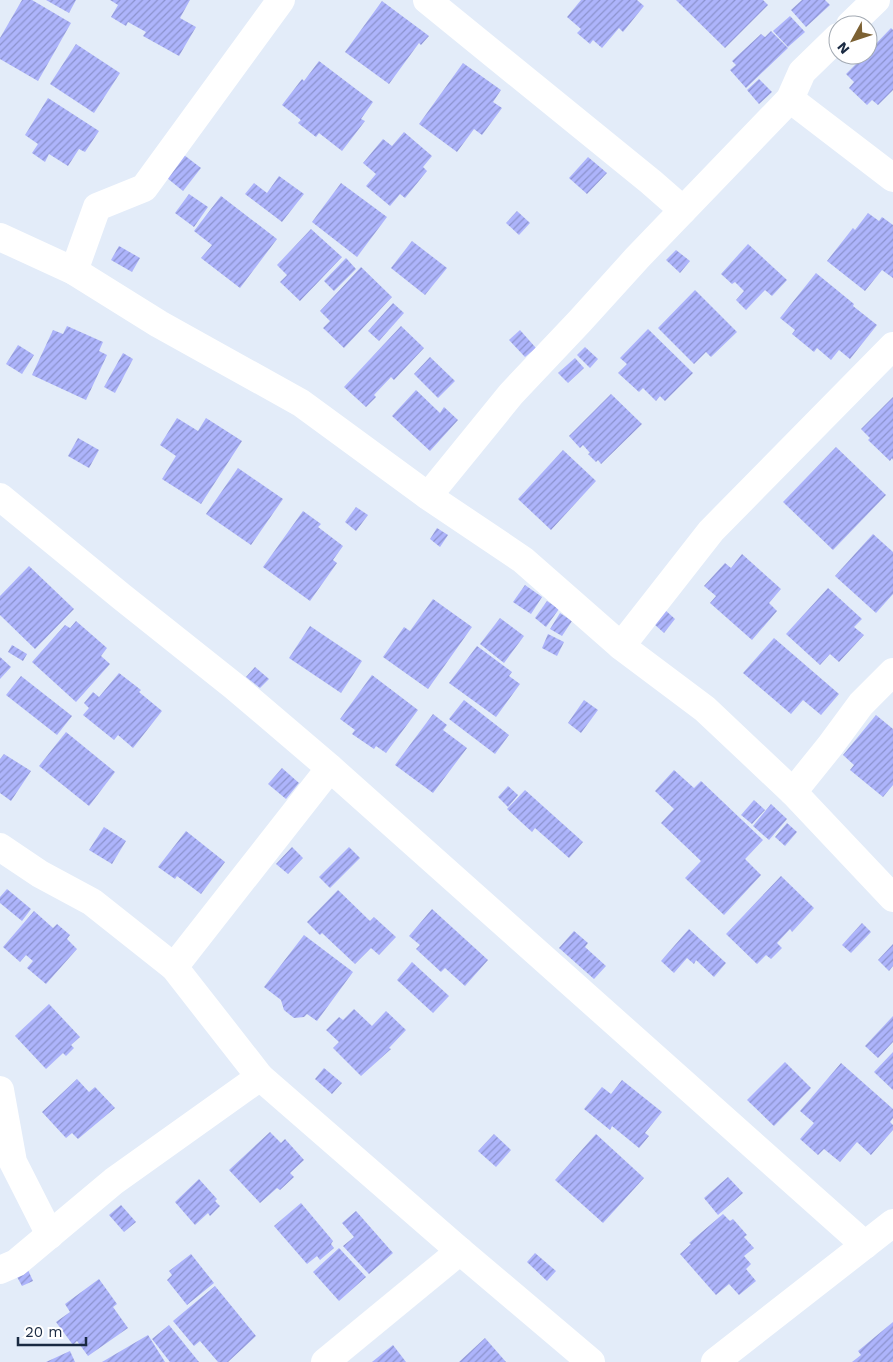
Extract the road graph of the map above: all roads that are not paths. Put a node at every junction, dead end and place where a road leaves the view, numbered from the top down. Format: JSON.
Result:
{"nodes":[{"id":1,"x":281,"y":0,"type":"edge"},
{"id":2,"x":427,"y":0,"type":"edge"},
{"id":3,"x":876,"y":0,"type":"edge"},
{"id":4,"x":860,"y":15,"type":"edge"},
{"id":5,"x":828,"y":47,"type":"edge"},
{"id":6,"x":790,"y":99,"type":"junction"},
{"id":7,"x":893,"y":178,"type":"edge"},
{"id":8,"x":683,"y":210,"type":"junction"},
{"id":9,"x":0,"y":237,"type":"edge"},
{"id":10,"x":74,"y":270,"type":"junction"},
{"id":11,"x":893,"y":346,"type":"edge"},
{"id":12,"x":428,"y":496,"type":"junction"},
{"id":13,"x":0,"y":497,"type":"edge"},
{"id":14,"x":621,"y":646,"type":"junction"},
{"id":15,"x":893,"y":672,"type":"edge"},
{"id":16,"x":330,"y":768,"type":"junction"},
{"id":17,"x":793,"y":792,"type":"junction"},
{"id":18,"x":0,"y":847,"type":"edge"},
{"id":19,"x":893,"y":898,"type":"edge"},
{"id":20,"x":174,"y":967,"type":"junction"},
{"id":21,"x":260,"y":1077,"type":"junction"},
{"id":22,"x":0,"y":1090,"type":"edge"},
{"id":23,"x":893,"y":1223,"type":"edge"},
{"id":24,"x":50,"y":1235,"type":"junction"},
{"id":25,"x":865,"y":1245,"type":"junction"},
{"id":26,"x":460,"y":1252,"type":"junction"},
{"id":27,"x":0,"y":1270,"type":"edge"},
{"id":28,"x":325,"y":1362,"type":"edge"},
{"id":29,"x":591,"y":1362,"type":"edge"},
{"id":30,"x":715,"y":1362,"type":"edge"}],
"edges":[{"from":1,"to":10,"type":"street"},
{"from":2,"to":8,"type":"street"},
{"from":3,"to":4,"type":"street"},
{"from":5,"to":6,"type":"street"},
{"from":6,"to":7,"type":"street"},
{"from":6,"to":8,"type":"street"},
{"from":8,"to":12,"type":"street"},
{"from":9,"to":10,"type":"street"},
{"from":10,"to":12,"type":"street"},
{"from":11,"to":14,"type":"street"},
{"from":12,"to":14,"type":"street"},
{"from":13,"to":16,"type":"street"},
{"from":14,"to":17,"type":"street"},
{"from":15,"to":17,"type":"street"},
{"from":16,"to":20,"type":"street"},
{"from":16,"to":25,"type":"street"},
{"from":17,"to":19,"type":"street"},
{"from":18,"to":20,"type":"street"},
{"from":20,"to":21,"type":"street"},
{"from":21,"to":24,"type":"street"},
{"from":21,"to":26,"type":"street"},
{"from":22,"to":24,"type":"street"},
{"from":23,"to":25,"type":"street"},
{"from":24,"to":27,"type":"street"},
{"from":25,"to":30,"type":"street"},
{"from":26,"to":28,"type":"street"},
{"from":26,"to":29,"type":"street"}]}
